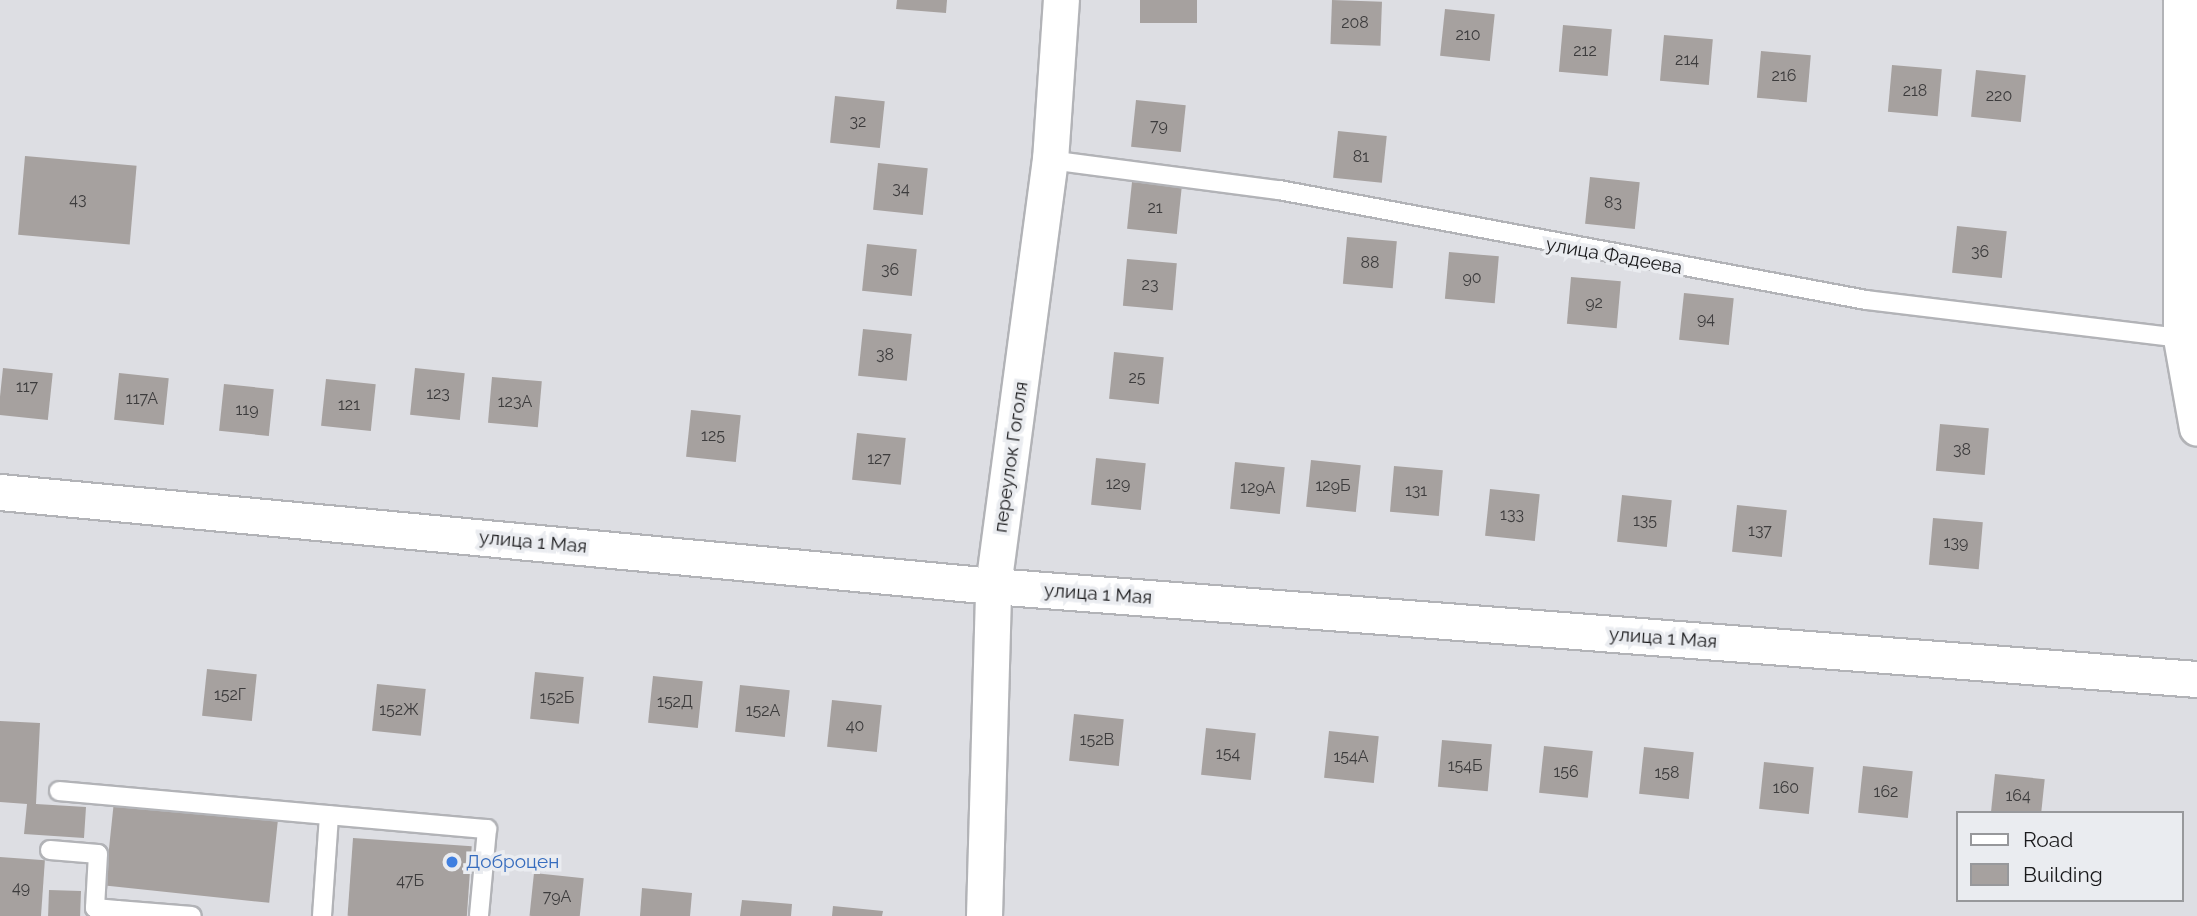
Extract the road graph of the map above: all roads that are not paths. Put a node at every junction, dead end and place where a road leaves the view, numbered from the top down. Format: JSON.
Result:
{"nodes":[{"id":1,"x":1061,"y":0,"type":"edge"},
{"id":2,"x":2181,"y":0,"type":"edge"},
{"id":3,"x":1050,"y":160,"type":"junction"},
{"id":4,"x":2181,"y":338,"type":"junction"},
{"id":5,"x":2197,"y":428,"type":"edge"},
{"id":6,"x":0,"y":492,"type":"edge"},
{"id":7,"x":993,"y":586,"type":"junction"},
{"id":8,"x":2197,"y":679,"type":"edge"},
{"id":9,"x":59,"y":791,"type":"dead end"},
{"id":10,"x":329,"y":815,"type":"junction"},
{"id":11,"x":50,"y":850,"type":"dead end"},
{"id":12,"x":116,"y":913,"type":"edge"},
{"id":13,"x":192,"y":916,"type":"edge"},
{"id":14,"x":322,"y":916,"type":"edge"},
{"id":15,"x":479,"y":916,"type":"edge"},
{"id":16,"x":984,"y":916,"type":"edge"}],
"edges":[{"from":1,"to":3,"type":"street","name":"переулок Гоголя"},
{"from":2,"to":4,"type":"street"},
{"from":3,"to":4,"type":"lane","name":"улица Фадеева"},
{"from":3,"to":7,"type":"street","name":"переулок Гоголя"},
{"from":4,"to":5,"type":"street"},
{"from":6,"to":7,"type":"street","name":"улица 1 Мая"},
{"from":7,"to":8,"type":"street","name":"улица 1 Мая"},
{"from":7,"to":16,"type":"street","name":"переулок Гоголя"},
{"from":9,"to":10,"type":"lane"},
{"from":10,"to":14,"type":"lane"},
{"from":10,"to":15,"type":"lane"},
{"from":11,"to":12,"type":"lane"},
{"from":12,"to":13,"type":"lane"}]}
